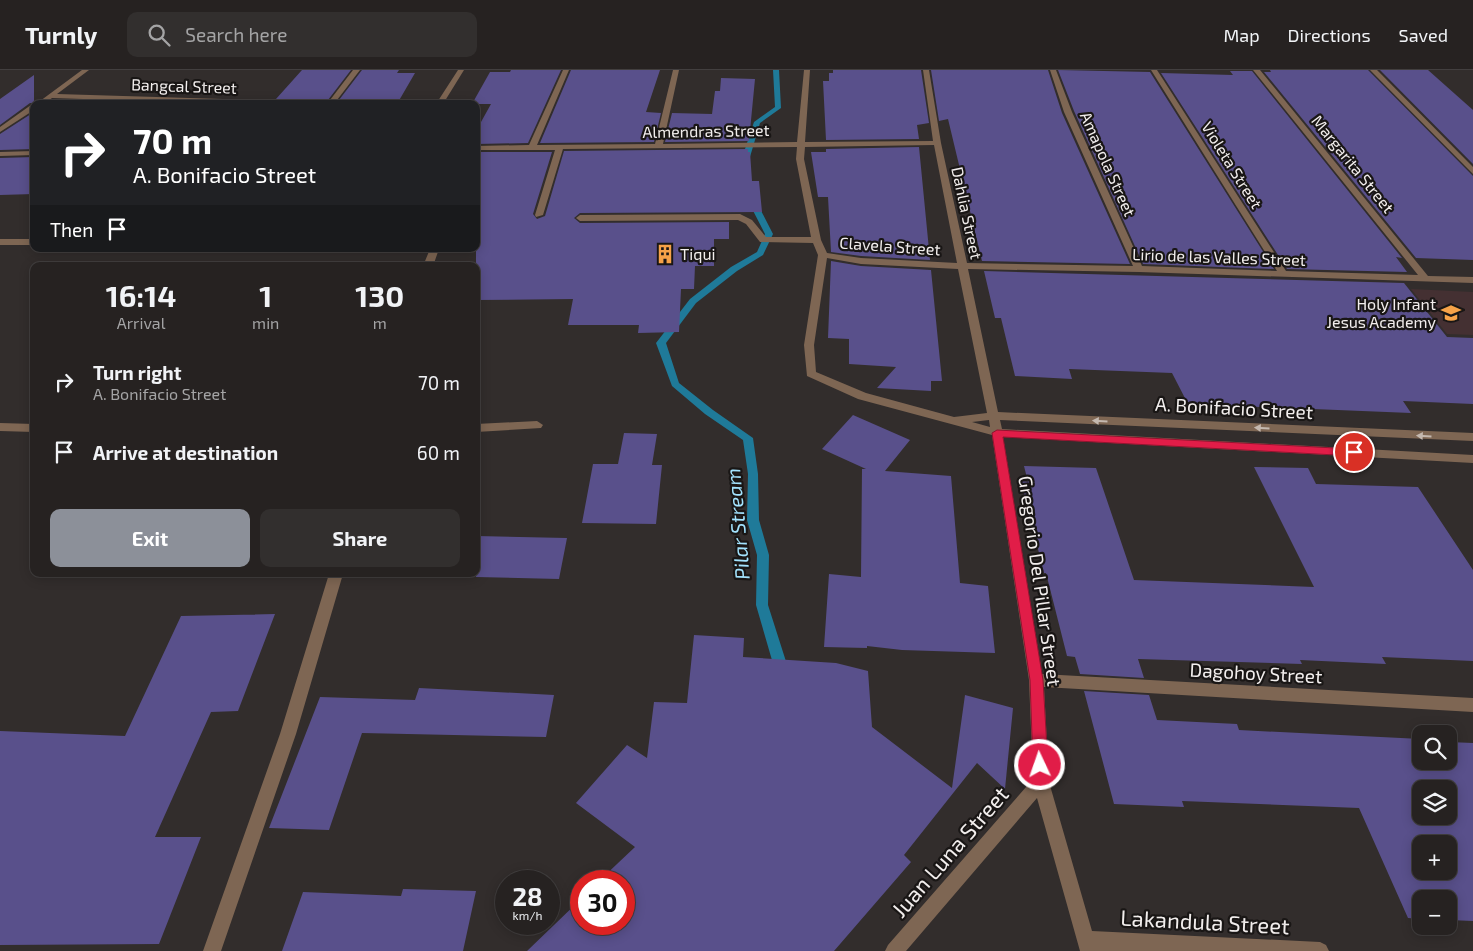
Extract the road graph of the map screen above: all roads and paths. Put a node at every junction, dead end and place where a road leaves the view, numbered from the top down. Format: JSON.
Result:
{"nodes":[{"id":1,"x":86,"y":70,"type":"edge"},
{"id":2,"x":357,"y":70,"type":"edge"},
{"id":3,"x":461,"y":70,"type":"edge"},
{"id":4,"x":566,"y":70,"type":"edge"},
{"id":5,"x":676,"y":70,"type":"edge"},
{"id":6,"x":807,"y":70,"type":"edge"},
{"id":7,"x":926,"y":70,"type":"edge"},
{"id":8,"x":1053,"y":70,"type":"edge"},
{"id":9,"x":1154,"y":70,"type":"edge"},
{"id":10,"x":1256,"y":70,"type":"edge"},
{"id":11,"x":1373,"y":70,"type":"edge"},
{"id":12,"x":50,"y":96,"type":"junction"},
{"id":13,"x":44,"y":100,"type":"edge"},
{"id":14,"x":184,"y":100,"type":"edge"},
{"id":15,"x":333,"y":100,"type":"edge"},
{"id":16,"x":442,"y":100,"type":"edge"},
{"id":17,"x":30,"y":110,"type":"edge"},
{"id":18,"x":0,"y":130,"type":"edge"},
{"id":19,"x":937,"y":143,"type":"junction"},
{"id":20,"x":803,"y":144,"type":"junction"},
{"id":21,"x":659,"y":145,"type":"junction"},
{"id":22,"x":480,"y":148,"type":"edge"},
{"id":23,"x":532,"y":148,"type":"junction"},
{"id":24,"x":559,"y":148,"type":"junction"},
{"id":25,"x":30,"y":153,"type":"edge"},
{"id":26,"x":0,"y":154,"type":"edge"},
{"id":27,"x":1473,"y":172,"type":"edge"},
{"id":28,"x":539,"y":215,"type":"dead end"},
{"id":29,"x":580,"y":218,"type":"dead end"},
{"id":30,"x":816,"y":240,"type":"junction"},
{"id":31,"x":0,"y":242,"type":"edge"},
{"id":32,"x":30,"y":242,"type":"edge"},
{"id":33,"x":823,"y":255,"type":"junction"},
{"id":34,"x":963,"y":266,"type":"junction"},
{"id":35,"x":1139,"y":269,"type":"junction"},
{"id":36,"x":1284,"y":275,"type":"junction"},
{"id":37,"x":1426,"y":279,"type":"junction"},
{"id":38,"x":1473,"y":280,"type":"edge"},
{"id":39,"x":982,"y":362,"type":"joint"},
{"id":40,"x":994,"y":416,"type":"junction"},
{"id":41,"x":951,"y":420,"type":"junction"},
{"id":42,"x":537,"y":425,"type":"dead end"},
{"id":43,"x":0,"y":427,"type":"edge"},
{"id":44,"x":30,"y":428,"type":"edge"},
{"id":45,"x":480,"y":428,"type":"edge"},
{"id":46,"x":997,"y":433,"type":"junction"},
{"id":47,"x":1473,"y":437,"type":"edge"},
{"id":48,"x":1473,"y":458,"type":"edge"},
{"id":49,"x":335,"y":577,"type":"edge"},
{"id":50,"x":1036,"y":680,"type":"junction"},
{"id":51,"x":1473,"y":705,"type":"edge"},
{"id":52,"x":1041,"y":782,"type":"junction"},
{"id":53,"x":1088,"y":946,"type":"edge"},
{"id":54,"x":212,"y":951,"type":"edge"},
{"id":55,"x":894,"y":951,"type":"edge"},
{"id":56,"x":1320,"y":951,"type":"edge"}],
"edges":[{"from":1,"to":12,"type":"street"},
{"from":2,"to":15,"type":"street"},
{"from":3,"to":16,"type":"street"},
{"from":4,"to":23,"type":"street"},
{"from":5,"to":21,"type":"street"},
{"from":6,"to":20,"type":"street","name":"Clavela Street"},
{"from":7,"to":19,"type":"street","name":"Dahlia Street"},
{"from":8,"to":35,"type":"street","name":"Amapola Street"},
{"from":9,"to":36,"type":"street","name":"Violeta Street"},
{"from":10,"to":37,"type":"street","name":"Margarita Street"},
{"from":11,"to":27,"type":"street"},
{"from":12,"to":13,"type":"street"},
{"from":12,"to":14,"type":"street","name":"Bangcal Street"},
{"from":17,"to":18,"type":"street"},
{"from":19,"to":20,"type":"street","name":"Almendras Street"},
{"from":19,"to":34,"type":"street","name":"Dahlia Street"},
{"from":20,"to":21,"type":"street","name":"Almendras Street"},
{"from":20,"to":30,"type":"street","name":"Clavela Street"},
{"from":21,"to":24,"type":"street","name":"Almendras Street"},
{"from":22,"to":23,"type":"street","name":"Almendras Street"},
{"from":23,"to":24,"type":"street","name":"Almendras Street"},
{"from":24,"to":28,"type":"street"},
{"from":25,"to":26,"type":"street"},
{"from":29,"to":30,"type":"street"},
{"from":30,"to":33,"type":"street","name":"Clavela Street"},
{"from":31,"to":32,"type":"street"},
{"from":33,"to":34,"type":"street","name":"Clavela Street"},
{"from":33,"to":41,"type":"street","name":"A. Bonifacio Street"},
{"from":34,"to":35,"type":"street","name":"Lirio de las Valles Street"},
{"from":34,"to":39,"type":"street","name":"Dahlia Street"},
{"from":35,"to":36,"type":"street","name":"Lirio de las Valles Street"},
{"from":36,"to":37,"type":"street","name":"Lirio de las Valles Street"},
{"from":37,"to":38,"type":"street","name":"Lirio de las Valles Street"},
{"from":39,"to":40,"type":"street","name":"Gregorio Del Pillar Street"},
{"from":40,"to":41,"type":"street","name":"A. Bonifacio Street"},
{"from":40,"to":46,"type":"street","name":"Gregorio Del Pillar Street"},
{"from":47,"to":40,"type":"street","name":"A. Bonifacio Street","one_way":true},
{"from":41,"to":46,"type":"street","name":"A. Bonifacio Street"},
{"from":42,"to":45,"type":"street"},
{"from":43,"to":44,"type":"street"},
{"from":46,"to":48,"type":"street","name":"A. Bonifacio Street"},
{"from":46,"to":50,"type":"street","name":"Gregorio Del Pillar Street"},
{"from":49,"to":54,"type":"street"},
{"from":50,"to":51,"type":"street","name":"Dagohoy Street"},
{"from":50,"to":52,"type":"street","name":"Gregorio Del Pillar Street"},
{"from":52,"to":53,"type":"street","name":"Gregorio Del Pillar Street"},
{"from":52,"to":55,"type":"street","name":"Juan Luna Street"},
{"from":53,"to":56,"type":"street","name":"Lakandula Street"}]}
